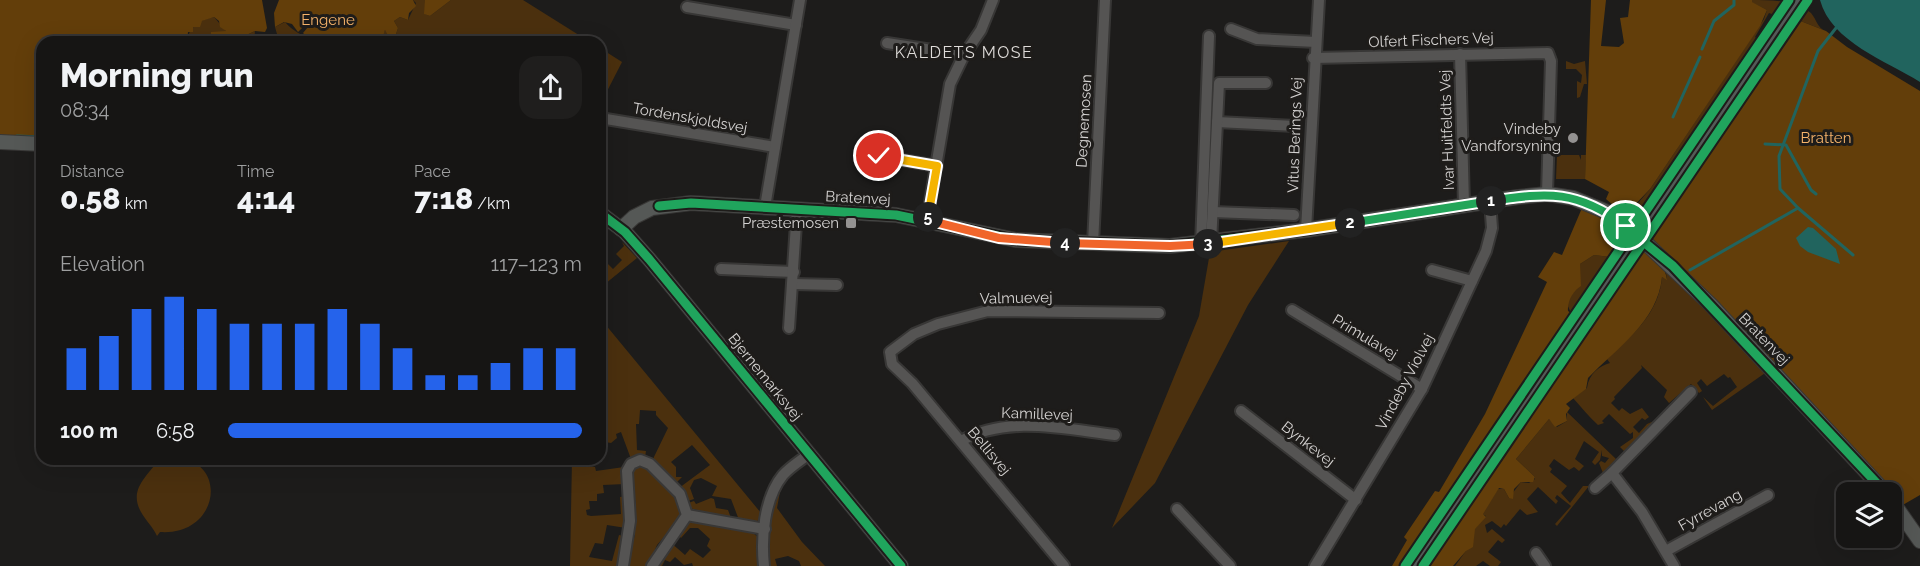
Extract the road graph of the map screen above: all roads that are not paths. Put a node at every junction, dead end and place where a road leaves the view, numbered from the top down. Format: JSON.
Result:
{"nodes":[{"id":1,"x":800,"y":0,"type":"edge"},
{"id":2,"x":993,"y":0,"type":"edge"},
{"id":3,"x":1105,"y":0,"type":"edge"},
{"id":4,"x":1319,"y":0,"type":"edge"},
{"id":5,"x":1798,"y":0,"type":"edge"},
{"id":6,"x":687,"y":7,"type":"dead end"},
{"id":7,"x":796,"y":26,"type":"junction"},
{"id":8,"x":1231,"y":29,"type":"dead end"},
{"id":9,"x":1209,"y":36,"type":"dead end"},
{"id":10,"x":1316,"y":42,"type":"junction"},
{"id":11,"x":887,"y":43,"type":"dead end"},
{"id":12,"x":1460,"y":54,"type":"junction"},
{"id":13,"x":964,"y":55,"type":"junction"},
{"id":14,"x":1313,"y":58,"type":"junction"},
{"id":15,"x":1266,"y":83,"type":"dead end"},
{"id":16,"x":606,"y":119,"type":"edge"},
{"id":17,"x":1217,"y":122,"type":"junction"},
{"id":18,"x":1295,"y":126,"type":"dead end"},
{"id":19,"x":0,"y":142,"type":"edge"},
{"id":20,"x":36,"y":144,"type":"edge"},
{"id":21,"x":775,"y":147,"type":"junction"},
{"id":22,"x":879,"y":156,"type":"dead end"},
{"id":23,"x":937,"y":166,"type":"junction"},
{"id":24,"x":1548,"y":194,"type":"junction"},
{"id":25,"x":1490,"y":201,"type":"junction"},
{"id":26,"x":1464,"y":205,"type":"junction"},
{"id":27,"x":765,"y":207,"type":"junction"},
{"id":28,"x":797,"y":209,"type":"junction"},
{"id":29,"x":1213,"y":212,"type":"junction"},
{"id":30,"x":1294,"y":215,"type":"dead end"},
{"id":31,"x":606,"y":218,"type":"edge"},
{"id":32,"x":927,"y":220,"type":"junction"},
{"id":33,"x":621,"y":229,"type":"junction"},
{"id":34,"x":1306,"y":230,"type":"junction"},
{"id":35,"x":1093,"y":244,"type":"junction"},
{"id":36,"x":1206,"y":244,"type":"junction"},
{"id":37,"x":721,"y":269,"type":"dead end"},
{"id":38,"x":1432,"y":270,"type":"dead end"},
{"id":39,"x":794,"y":272,"type":"junction"},
{"id":40,"x":1472,"y":281,"type":"junction"},
{"id":41,"x":793,"y":284,"type":"junction"},
{"id":42,"x":837,"y":285,"type":"dead end"},
{"id":43,"x":1292,"y":310,"type":"dead end"},
{"id":44,"x":1159,"y":313,"type":"dead end"},
{"id":45,"x":789,"y":328,"type":"dead end"},
{"id":46,"x":889,"y":357,"type":"joint"},
{"id":47,"x":1422,"y":389,"type":"junction"},
{"id":48,"x":1691,"y":392,"type":"dead end"},
{"id":49,"x":1241,"y":411,"type":"dead end"},
{"id":50,"x":1114,"y":435,"type":"dead end"},
{"id":51,"x":961,"y":441,"type":"junction"},
{"id":52,"x":809,"y":454,"type":"junction"},
{"id":53,"x":1612,"y":472,"type":"junction"},
{"id":54,"x":1876,"y":482,"type":"edge"},
{"id":55,"x":1595,"y":488,"type":"dead end"},
{"id":56,"x":1768,"y":495,"type":"dead end"},
{"id":57,"x":1356,"y":500,"type":"junction"},
{"id":58,"x":1177,"y":509,"type":"dead end"},
{"id":59,"x":687,"y":515,"type":"junction"},
{"id":60,"x":1902,"y":515,"type":"edge"},
{"id":61,"x":765,"y":529,"type":"junction"},
{"id":62,"x":1920,"y":541,"type":"edge"},
{"id":63,"x":1666,"y":551,"type":"junction"},
{"id":64,"x":1536,"y":553,"type":"dead end"},
{"id":65,"x":623,"y":566,"type":"edge"},
{"id":66,"x":652,"y":566,"type":"edge"},
{"id":67,"x":764,"y":566,"type":"edge"},
{"id":68,"x":901,"y":566,"type":"edge"},
{"id":69,"x":1064,"y":566,"type":"edge"},
{"id":70,"x":1230,"y":566,"type":"edge"},
{"id":71,"x":1315,"y":566,"type":"edge"},
{"id":72,"x":1414,"y":566,"type":"edge"},
{"id":73,"x":1545,"y":566,"type":"edge"},
{"id":74,"x":1674,"y":566,"type":"edge"}],
"edges":[{"from":1,"to":7,"type":"street"},
{"from":2,"to":13,"type":"street"},
{"from":3,"to":35,"type":"street","name":"Degnemosen"},
{"from":4,"to":10,"type":"street","name":"Vitus Berings Vej"},
{"from":5,"to":72,"type":"main road","bridge":true},
{"from":6,"to":7,"type":"street"},
{"from":7,"to":21,"type":"street"},
{"from":8,"to":10,"type":"street"},
{"from":9,"to":36,"type":"street"},
{"from":10,"to":14,"type":"street","name":"Vitus Berings Vej"},
{"from":11,"to":13,"type":"street"},
{"from":12,"to":14,"type":"street","name":"Olfert Fischers Vej"},
{"from":12,"to":24,"type":"street","name":"Olfert Fischers Vej"},
{"from":12,"to":26,"type":"street","name":"Ivar Huitfeldts Vej"},
{"from":13,"to":23,"type":"street"},
{"from":14,"to":34,"type":"street","name":"Vitus Berings Vej"},
{"from":15,"to":17,"type":"street"},
{"from":16,"to":21,"type":"street","name":"Tordenskjoldsvej"},
{"from":17,"to":18,"type":"street"},
{"from":17,"to":29,"type":"street"},
{"from":19,"to":20,"type":"street"},
{"from":21,"to":27,"type":"street"},
{"from":22,"to":23,"type":"street"},
{"from":23,"to":32,"type":"street"},
{"from":24,"to":25,"type":"street","name":"Bratenvej"},
{"from":24,"to":54,"type":"street","name":"Bratenvej"},
{"from":25,"to":26,"type":"street","name":"Bratenvej"},
{"from":25,"to":40,"type":"street","name":"Vindeby Violvej"},
{"from":26,"to":34,"type":"street","name":"Bratenvej"},
{"from":27,"to":28,"type":"street","name":"Bratenvej"},
{"from":27,"to":33,"type":"street","name":"Bratenvej"},
{"from":28,"to":32,"type":"street","name":"Bratenvej"},
{"from":28,"to":39,"type":"street"},
{"from":29,"to":30,"type":"street"},
{"from":29,"to":36,"type":"street"},
{"from":31,"to":33,"type":"street","name":"Bjernemarksvej"},
{"from":32,"to":35,"type":"street","name":"Bratenvej"},
{"from":33,"to":52,"type":"street","name":"Bjernemarksvej"},
{"from":34,"to":36,"type":"street","name":"Bratenvej"},
{"from":35,"to":36,"type":"street","name":"Bratenvej"},
{"from":37,"to":39,"type":"street"},
{"from":38,"to":40,"type":"street"},
{"from":39,"to":41,"type":"street"},
{"from":40,"to":47,"type":"street","name":"Vindeby Violvej"},
{"from":41,"to":42,"type":"street"},
{"from":41,"to":45,"type":"street"},
{"from":43,"to":47,"type":"street","name":"Primulavej"},
{"from":44,"to":46,"type":"street","name":"Valmuevej"},
{"from":46,"to":51,"type":"street","name":"Bellisvej"},
{"from":47,"to":57,"type":"street","name":"Vindeby Violvej"},
{"from":48,"to":53,"type":"street"},
{"from":49,"to":57,"type":"street","name":"Bynkevej"},
{"from":50,"to":51,"type":"street","name":"Kamillevej"},
{"from":51,"to":69,"type":"street","name":"Bellisvej"},
{"from":52,"to":61,"type":"street"},
{"from":52,"to":68,"type":"street","name":"Bjernemarksvej"},
{"from":53,"to":55,"type":"street"},
{"from":53,"to":63,"type":"street"},
{"from":56,"to":63,"type":"street","name":"Fyrrevang"},
{"from":57,"to":71,"type":"street","name":"Vindeby Violvej"},
{"from":58,"to":70,"type":"street"},
{"from":59,"to":61,"type":"street"},
{"from":59,"to":65,"type":"street"},
{"from":59,"to":66,"type":"street"},
{"from":60,"to":62,"type":"street"},
{"from":61,"to":67,"type":"street"},
{"from":63,"to":74,"type":"street"},
{"from":64,"to":73,"type":"street"}]}
